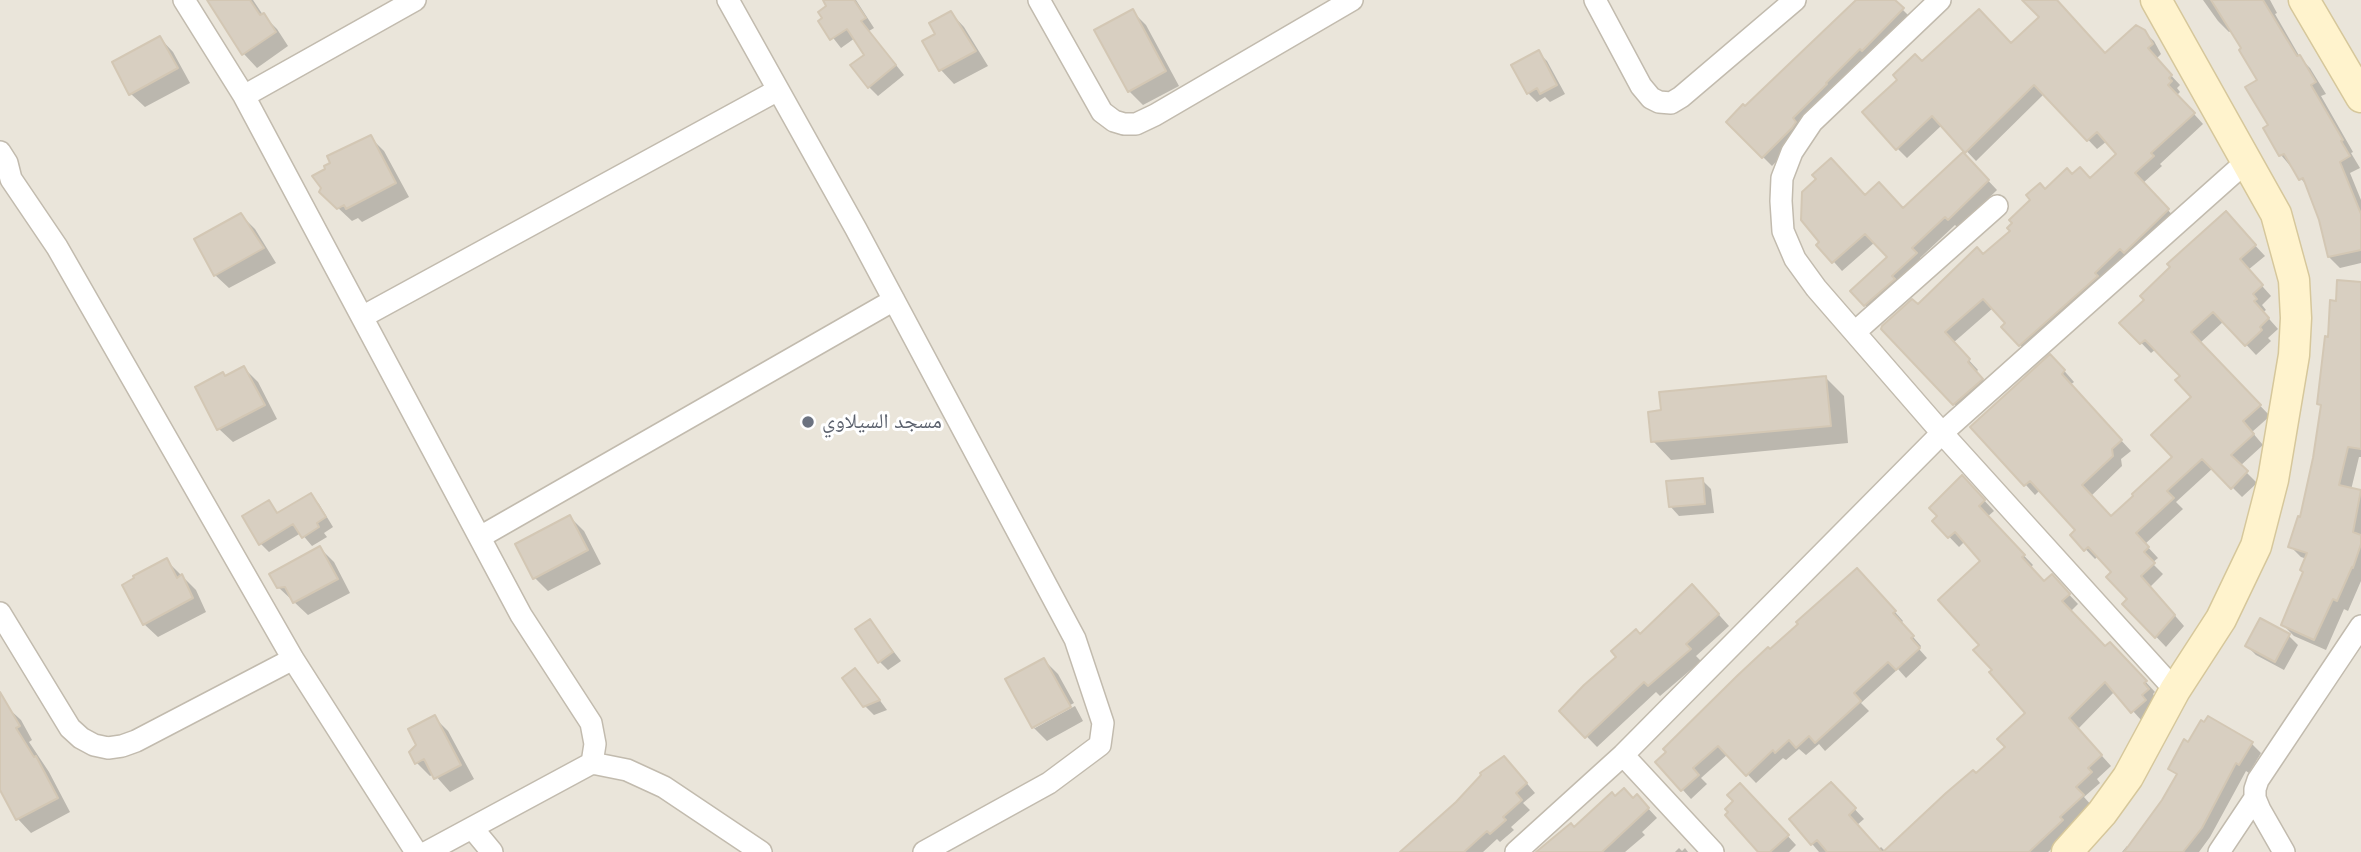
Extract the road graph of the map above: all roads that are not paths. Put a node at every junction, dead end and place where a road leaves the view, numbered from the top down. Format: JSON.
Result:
{"nodes":[{"id":1,"x":184,"y":0,"type":"edge"},
{"id":2,"x":415,"y":0,"type":"edge"},
{"id":3,"x":728,"y":0,"type":"edge"},
{"id":4,"x":1039,"y":0,"type":"edge"},
{"id":5,"x":1352,"y":0,"type":"edge"},
{"id":6,"x":1595,"y":0,"type":"edge"},
{"id":7,"x":1795,"y":0,"type":"edge"},
{"id":8,"x":1940,"y":0,"type":"edge"},
{"id":9,"x":2156,"y":0,"type":"edge"},
{"id":10,"x":2304,"y":0,"type":"edge"},
{"id":11,"x":778,"y":90,"type":"junction"},
{"id":12,"x":244,"y":96,"type":"junction"},
{"id":13,"x":2361,"y":97,"type":"edge"},
{"id":14,"x":0,"y":152,"type":"edge"},
{"id":15,"x":2247,"y":161,"type":"junction"},
{"id":16,"x":5,"y":176,"type":"edge"},
{"id":17,"x":1997,"y":206,"type":"dead end"},
{"id":18,"x":894,"y":300,"type":"junction"},
{"id":19,"x":362,"y":317,"type":"junction"},
{"id":20,"x":1855,"y":332,"type":"junction"},
{"id":21,"x":1942,"y":433,"type":"junction"},
{"id":22,"x":480,"y":537,"type":"junction"},
{"id":23,"x":0,"y":613,"type":"edge"},
{"id":24,"x":2361,"y":626,"type":"edge"},
{"id":25,"x":293,"y":659,"type":"junction"},
{"id":26,"x":2175,"y":690,"type":"junction"},
{"id":27,"x":1623,"y":755,"type":"junction"},
{"id":28,"x":592,"y":763,"type":"junction"},
{"id":29,"x":2255,"y":798,"type":"junction"},
{"id":30,"x":473,"y":829,"type":"junction"},
{"id":31,"x":416,"y":852,"type":"edge"},
{"id":32,"x":427,"y":852,"type":"edge"},
{"id":33,"x":492,"y":852,"type":"edge"},
{"id":34,"x":761,"y":852,"type":"edge"},
{"id":35,"x":924,"y":852,"type":"edge"},
{"id":36,"x":1516,"y":852,"type":"edge"},
{"id":37,"x":1713,"y":852,"type":"edge"},
{"id":38,"x":2067,"y":852,"type":"edge"},
{"id":39,"x":2219,"y":852,"type":"edge"},
{"id":40,"x":2284,"y":852,"type":"edge"}],
"edges":[{"from":1,"to":12,"type":"street"},
{"from":2,"to":12,"type":"street"},
{"from":3,"to":11,"type":"street"},
{"from":4,"to":5,"type":"street"},
{"from":6,"to":7,"type":"street"},
{"from":8,"to":20,"type":"street"},
{"from":9,"to":15,"type":"street"},
{"from":10,"to":13,"type":"street"},
{"from":11,"to":18,"type":"street"},
{"from":11,"to":19,"type":"street"},
{"from":12,"to":19,"type":"street"},
{"from":14,"to":16,"type":"street"},
{"from":15,"to":21,"type":"street"},
{"from":15,"to":26,"type":"street"},
{"from":16,"to":25,"type":"street"},
{"from":17,"to":20,"type":"street"},
{"from":18,"to":22,"type":"street"},
{"from":18,"to":35,"type":"street"},
{"from":19,"to":22,"type":"street"},
{"from":20,"to":21,"type":"street"},
{"from":21,"to":26,"type":"street"},
{"from":21,"to":27,"type":"street"},
{"from":22,"to":28,"type":"street"},
{"from":23,"to":25,"type":"street"},
{"from":24,"to":29,"type":"street"},
{"from":25,"to":31,"type":"street"},
{"from":26,"to":38,"type":"street"},
{"from":27,"to":36,"type":"street"},
{"from":27,"to":37,"type":"street"},
{"from":28,"to":30,"type":"street"},
{"from":28,"to":34,"type":"street"},
{"from":29,"to":39,"type":"street"},
{"from":29,"to":40,"type":"street"},
{"from":30,"to":32,"type":"street"},
{"from":30,"to":33,"type":"street"}]}
